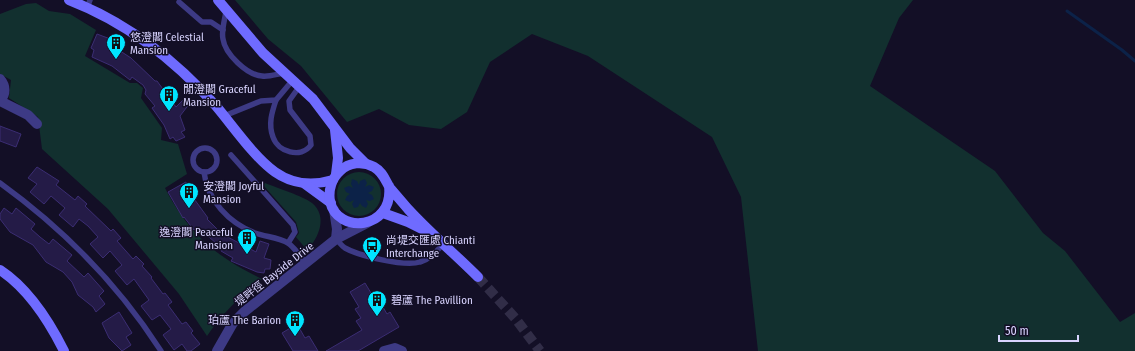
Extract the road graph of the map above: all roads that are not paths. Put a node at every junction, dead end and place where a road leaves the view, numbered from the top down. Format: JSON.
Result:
{"nodes":[{"id":1,"x":69,"y":0,"type":"edge"},
{"id":2,"x":218,"y":0,"type":"edge"},
{"id":3,"x":179,"y":2,"type":"dead end"},
{"id":4,"x":88,"y":4,"type":"edge"},
{"id":5,"x":226,"y":11,"type":"junction"},
{"id":6,"x":224,"y":30,"type":"junction"},
{"id":7,"x":284,"y":73,"type":"junction"},
{"id":8,"x":0,"y":79,"type":"edge"},
{"id":9,"x":296,"y":84,"type":"junction"},
{"id":10,"x":276,"y":100,"type":"junction"},
{"id":11,"x":0,"y":101,"type":"edge"},
{"id":12,"x":224,"y":116,"type":"junction"},
{"id":13,"x":37,"y":124,"type":"dead end"},
{"id":14,"x":335,"y":128,"type":"junction"},
{"id":15,"x":231,"y":156,"type":"dead end"},
{"id":16,"x":364,"y":163,"type":"junction"},
{"id":17,"x":204,"y":172,"type":"junction"},
{"id":18,"x":335,"y":177,"type":"junction"},
{"id":19,"x":0,"y":183,"type":"edge"},
{"id":20,"x":303,"y":183,"type":"junction"},
{"id":21,"x":389,"y":186,"type":"junction"},
{"id":22,"x":332,"y":206,"type":"junction"},
{"id":23,"x":383,"y":213,"type":"junction"},
{"id":24,"x":366,"y":223,"type":"junction"},
{"id":25,"x":336,"y":239,"type":"junction"},
{"id":26,"x":444,"y":243,"type":"junction"},
{"id":27,"x":288,"y":244,"type":"junction"},
{"id":28,"x":307,"y":264,"type":"junction"},
{"id":29,"x":0,"y":270,"type":"edge"},
{"id":30,"x":478,"y":277,"type":"tunnel mouth"},
{"id":31,"x":64,"y":351,"type":"edge"},
{"id":32,"x":161,"y":351,"type":"edge"},
{"id":33,"x":217,"y":351,"type":"edge"},
{"id":34,"x":384,"y":351,"type":"edge"},
{"id":35,"x":402,"y":351,"type":"edge"}],
"edges":[{"from":1,"to":4,"type":"street"},
{"from":2,"to":5,"type":"street"},
{"from":3,"to":6,"type":"lane"},
{"from":4,"to":12,"type":"street"},
{"from":5,"to":6,"type":"lane"},
{"from":5,"to":7,"type":"street"},
{"from":6,"to":7,"type":"lane"},
{"from":7,"to":9,"type":"street"},
{"from":8,"to":11,"type":"street"},
{"from":9,"to":10,"type":"lane"},
{"from":9,"to":10,"type":"lane"},
{"from":9,"to":14,"type":"street"},
{"from":10,"to":12,"type":"lane"},
{"from":11,"to":13,"type":"street"},
{"from":12,"to":20,"type":"street"},
{"from":14,"to":16,"type":"street"},
{"from":14,"to":18,"type":"street"},
{"from":15,"to":27,"type":"lane"},
{"from":16,"to":18,"type":"street"},
{"from":16,"to":21,"type":"street"},
{"from":17,"to":17,"type":"lane"},
{"from":17,"to":27,"type":"lane"},
{"from":18,"to":20,"type":"street"},
{"from":18,"to":22,"type":"street"},
{"from":19,"to":32,"type":"lane"},
{"from":20,"to":22,"type":"street"},
{"from":21,"to":23,"type":"street"},
{"from":21,"to":26,"type":"street"},
{"from":22,"to":24,"type":"street"},
{"from":22,"to":25,"type":"street"},
{"from":23,"to":24,"type":"street"},
{"from":23,"to":26,"type":"street"},
{"from":24,"to":25,"type":"street","name":"堤畔徑 Bayside Drive"},
{"from":25,"to":26,"type":"lane"},
{"from":25,"to":28,"type":"street","name":"堤畔徑 Bayside Drive"},
{"from":26,"to":30,"type":"street"},
{"from":27,"to":28,"type":"lane"},
{"from":28,"to":33,"type":"street","name":"堤畔徑 Bayside Drive"},
{"from":29,"to":31,"type":"street"},
{"from":34,"to":35,"type":"street"}]}
